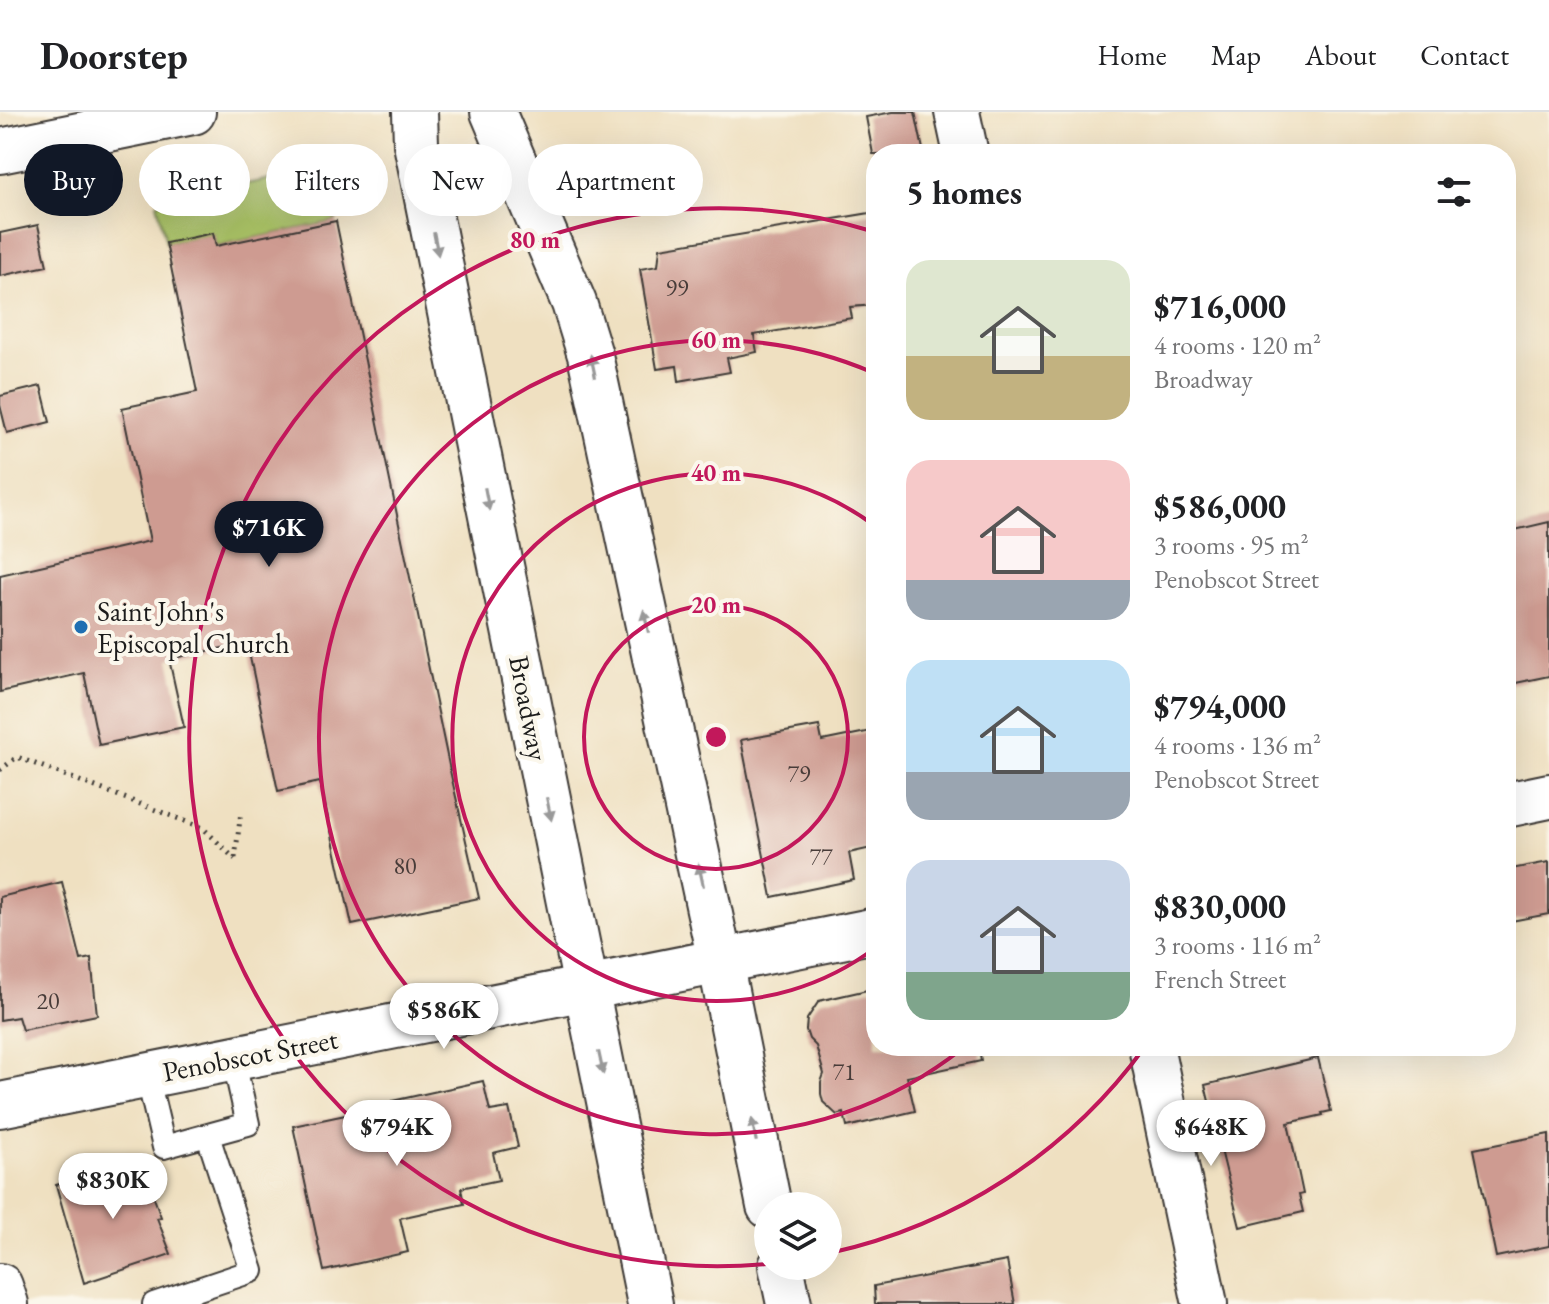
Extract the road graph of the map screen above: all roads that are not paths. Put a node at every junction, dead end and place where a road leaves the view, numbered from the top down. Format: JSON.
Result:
{"nodes":[{"id":1,"x":193,"y":112,"type":"edge"},
{"id":2,"x":415,"y":112,"type":"edge"},
{"id":3,"x":493,"y":112,"type":"edge"},
{"id":4,"x":957,"y":112,"type":"edge"},
{"id":5,"x":964,"y":144,"type":"edge"},
{"id":6,"x":0,"y":151,"type":"edge"},
{"id":7,"x":1549,"y":796,"type":"edge"},
{"id":8,"x":1516,"y":803,"type":"edge"},
{"id":9,"x":866,"y":932,"type":"edge"},
{"id":10,"x":720,"y":961,"type":"junction"},
{"id":11,"x":585,"y":988,"type":"junction"},
{"id":12,"x":1153,"y":1056,"type":"edge"},
{"id":13,"x":233,"y":1058,"type":"junction"},
{"id":14,"x":147,"y":1075,"type":"junction"},
{"id":15,"x":0,"y":1105,"type":"edge"},
{"id":16,"x":208,"y":1136,"type":"junction"},
{"id":17,"x":766,"y":1192,"type":"edge"},
{"id":18,"x":784,"y":1280,"type":"edge"},
{"id":19,"x":0,"y":1286,"type":"edge"},
{"id":20,"x":6,"y":1304,"type":"edge"},
{"id":21,"x":154,"y":1304,"type":"edge"},
{"id":22,"x":650,"y":1304,"type":"edge"},
{"id":23,"x":789,"y":1304,"type":"edge"},
{"id":24,"x":1205,"y":1304,"type":"edge"}],
"edges":[{"from":1,"to":6,"type":"main road"},
{"from":2,"to":11,"type":"main road","name":"Broadway","one_way":true},
{"from":10,"to":3,"type":"main road","one_way":true},
{"from":4,"to":5,"type":"main road"},
{"from":7,"to":8,"type":"main road"},
{"from":9,"to":10,"type":"main road","name":"Penobscot Street"},
{"from":10,"to":11,"type":"main road","name":"Penobscot Street"},
{"from":17,"to":10,"type":"main road","one_way":true},
{"from":11,"to":13,"type":"main road","name":"Penobscot Street"},
{"from":11,"to":22,"type":"main road","name":"Broadway","one_way":true},
{"from":12,"to":24,"type":"main road"},
{"from":13,"to":14,"type":"main road","name":"Penobscot Street"},
{"from":13,"to":16,"type":"lane"},
{"from":14,"to":15,"type":"main road","name":"Penobscot Street"},
{"from":14,"to":16,"type":"lane"},
{"from":16,"to":21,"type":"lane"},
{"from":18,"to":23,"type":"main road"},
{"from":19,"to":20,"type":"main road"}]}
